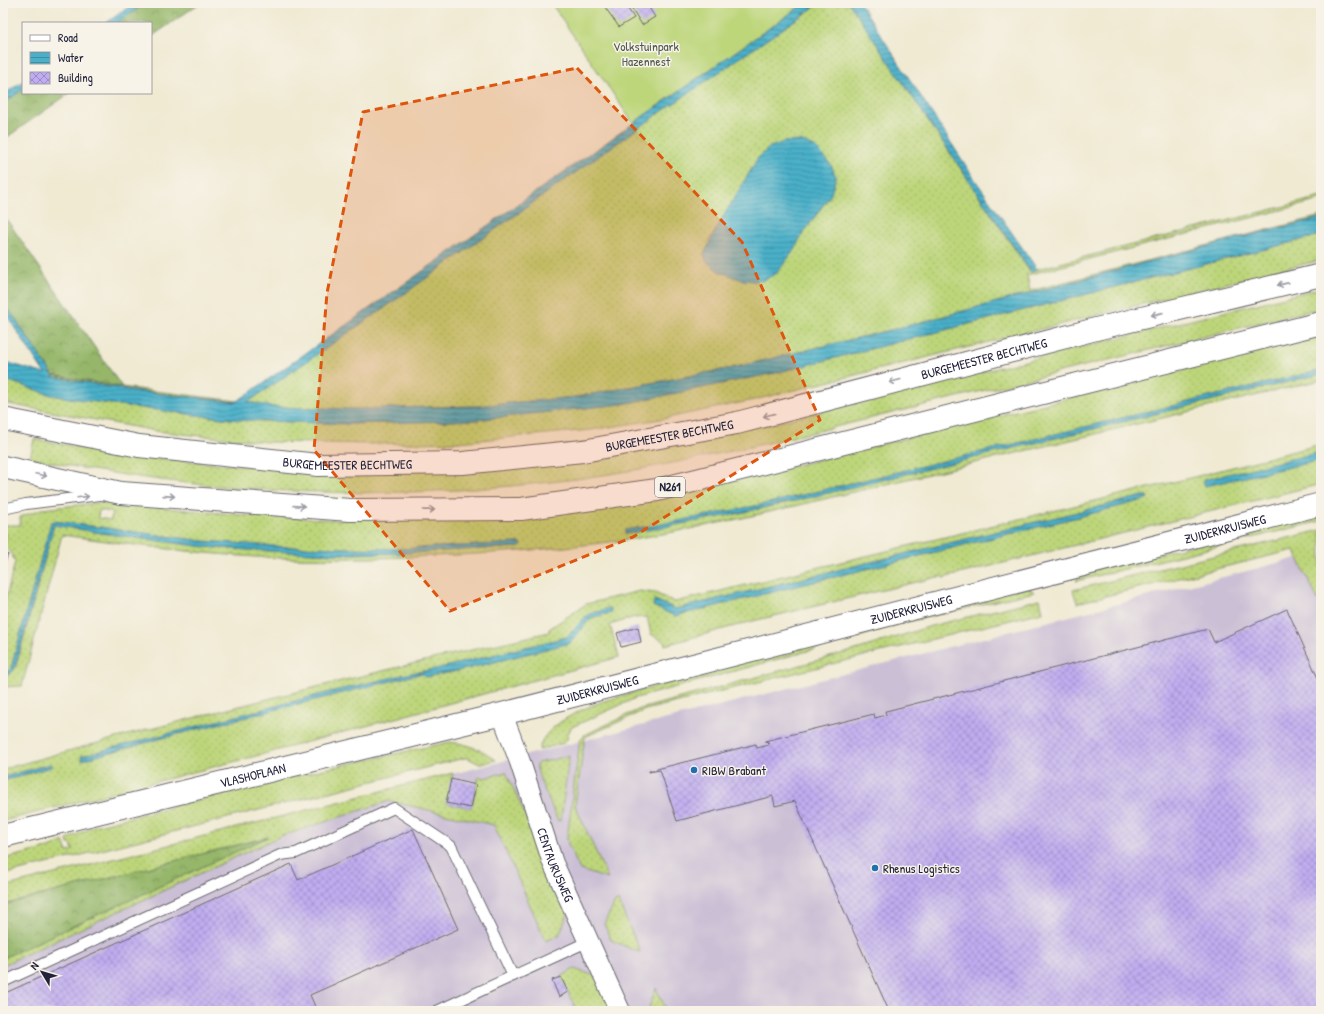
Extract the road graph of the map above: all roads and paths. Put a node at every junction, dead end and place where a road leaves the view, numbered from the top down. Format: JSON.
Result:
{"nodes":[{"id":1,"x":1321,"y":275,"type":"edge"},
{"id":2,"x":1321,"y":323,"type":"edge"},
{"id":3,"x":3,"y":419,"type":"edge"},
{"id":4,"x":3,"y":467,"type":"edge"},
{"id":5,"x":121,"y":493,"type":"junction"},
{"id":6,"x":1321,"y":504,"type":"edge"},
{"id":7,"x":3,"y":509,"type":"edge"},
{"id":8,"x":502,"y":714,"type":"junction"},
{"id":9,"x":3,"y":836,"type":"edge"},
{"id":10,"x":588,"y":941,"type":"junction"},
{"id":11,"x":513,"y":976,"type":"junction"},
{"id":12,"x":3,"y":982,"type":"edge"},
{"id":13,"x":437,"y":1011,"type":"edge"},
{"id":14,"x":620,"y":1011,"type":"edge"}],
"edges":[{"from":1,"to":3,"type":"main road","name":"BURGEMEESTER BECHTWEG","one_way":true},
{"from":5,"to":2,"type":"main road","number":"N261","one_way":true},
{"from":4,"to":5,"type":"main road","number":"N261","one_way":true},
{"from":7,"to":5,"type":"lane","one_way":true},
{"from":6,"to":8,"type":"main road","name":"ZUIDERKRUISWEG"},
{"from":8,"to":9,"type":"main road","name":"VLASHOFLAAN"},
{"from":8,"to":10,"type":"street","name":"CENTAURUSWEG"},
{"from":10,"to":11,"type":"lane"},
{"from":10,"to":14,"type":"street","name":"CENTAURUSWEG"},
{"from":11,"to":12,"type":"lane"},
{"from":11,"to":13,"type":"lane"}]}
